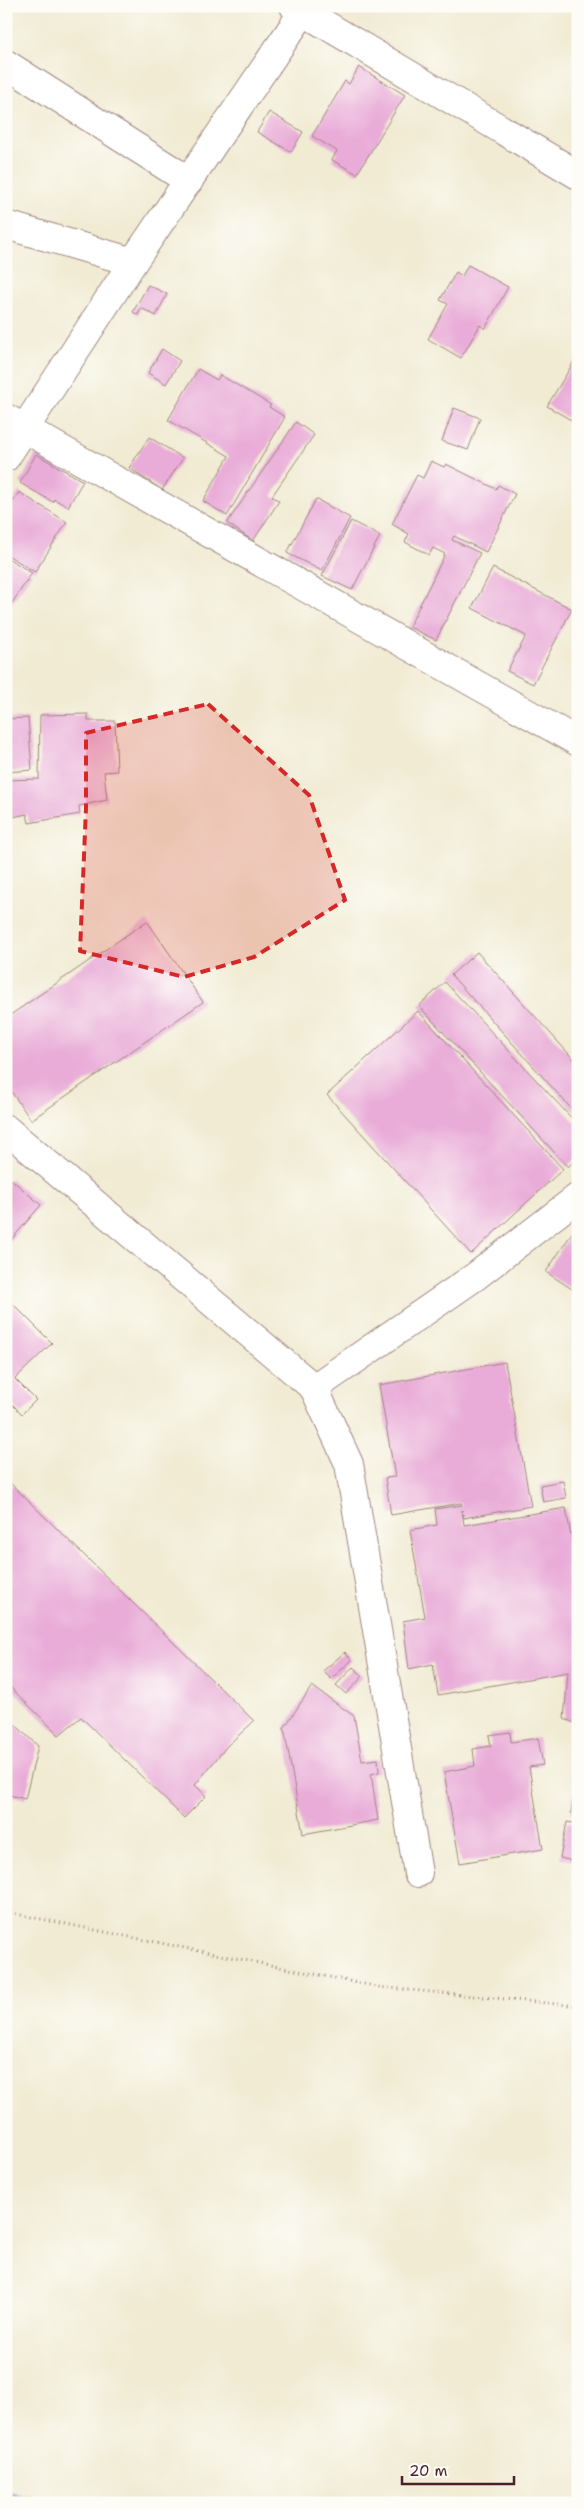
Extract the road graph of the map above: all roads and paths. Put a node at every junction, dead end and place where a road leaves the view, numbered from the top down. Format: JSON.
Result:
{"nodes":[{"id":1,"x":301,"y":8,"type":"edge"},
{"id":2,"x":6,"y":64,"type":"edge"},
{"id":3,"x":578,"y":175,"type":"edge"},
{"id":4,"x":189,"y":181,"type":"junction"},
{"id":5,"x":6,"y":224,"type":"edge"},
{"id":6,"x":133,"y":262,"type":"junction"},
{"id":7,"x":16,"y":423,"type":"edge"},
{"id":8,"x":6,"y":457,"type":"edge"},
{"id":9,"x":578,"y":742,"type":"edge"},
{"id":10,"x":6,"y":1129,"type":"edge"},
{"id":11,"x":578,"y":1197,"type":"edge"},
{"id":12,"x":314,"y":1388,"type":"junction"},
{"id":13,"x":418,"y":1873,"type":"dead end"},
{"id":14,"x":6,"y":1912,"type":"edge"},
{"id":15,"x":578,"y":2006,"type":"edge"}],
"edges":[{"from":1,"to":3,"type":"street"},
{"from":1,"to":4,"type":"street"},
{"from":2,"to":4,"type":"street"},
{"from":4,"to":6,"type":"street"},
{"from":5,"to":6,"type":"street"},
{"from":6,"to":7,"type":"street"},
{"from":7,"to":8,"type":"street"},
{"from":7,"to":9,"type":"street"},
{"from":10,"to":12,"type":"street"},
{"from":11,"to":12,"type":"street"},
{"from":12,"to":13,"type":"street"},
{"from":14,"to":15,"type":"path"}]}
